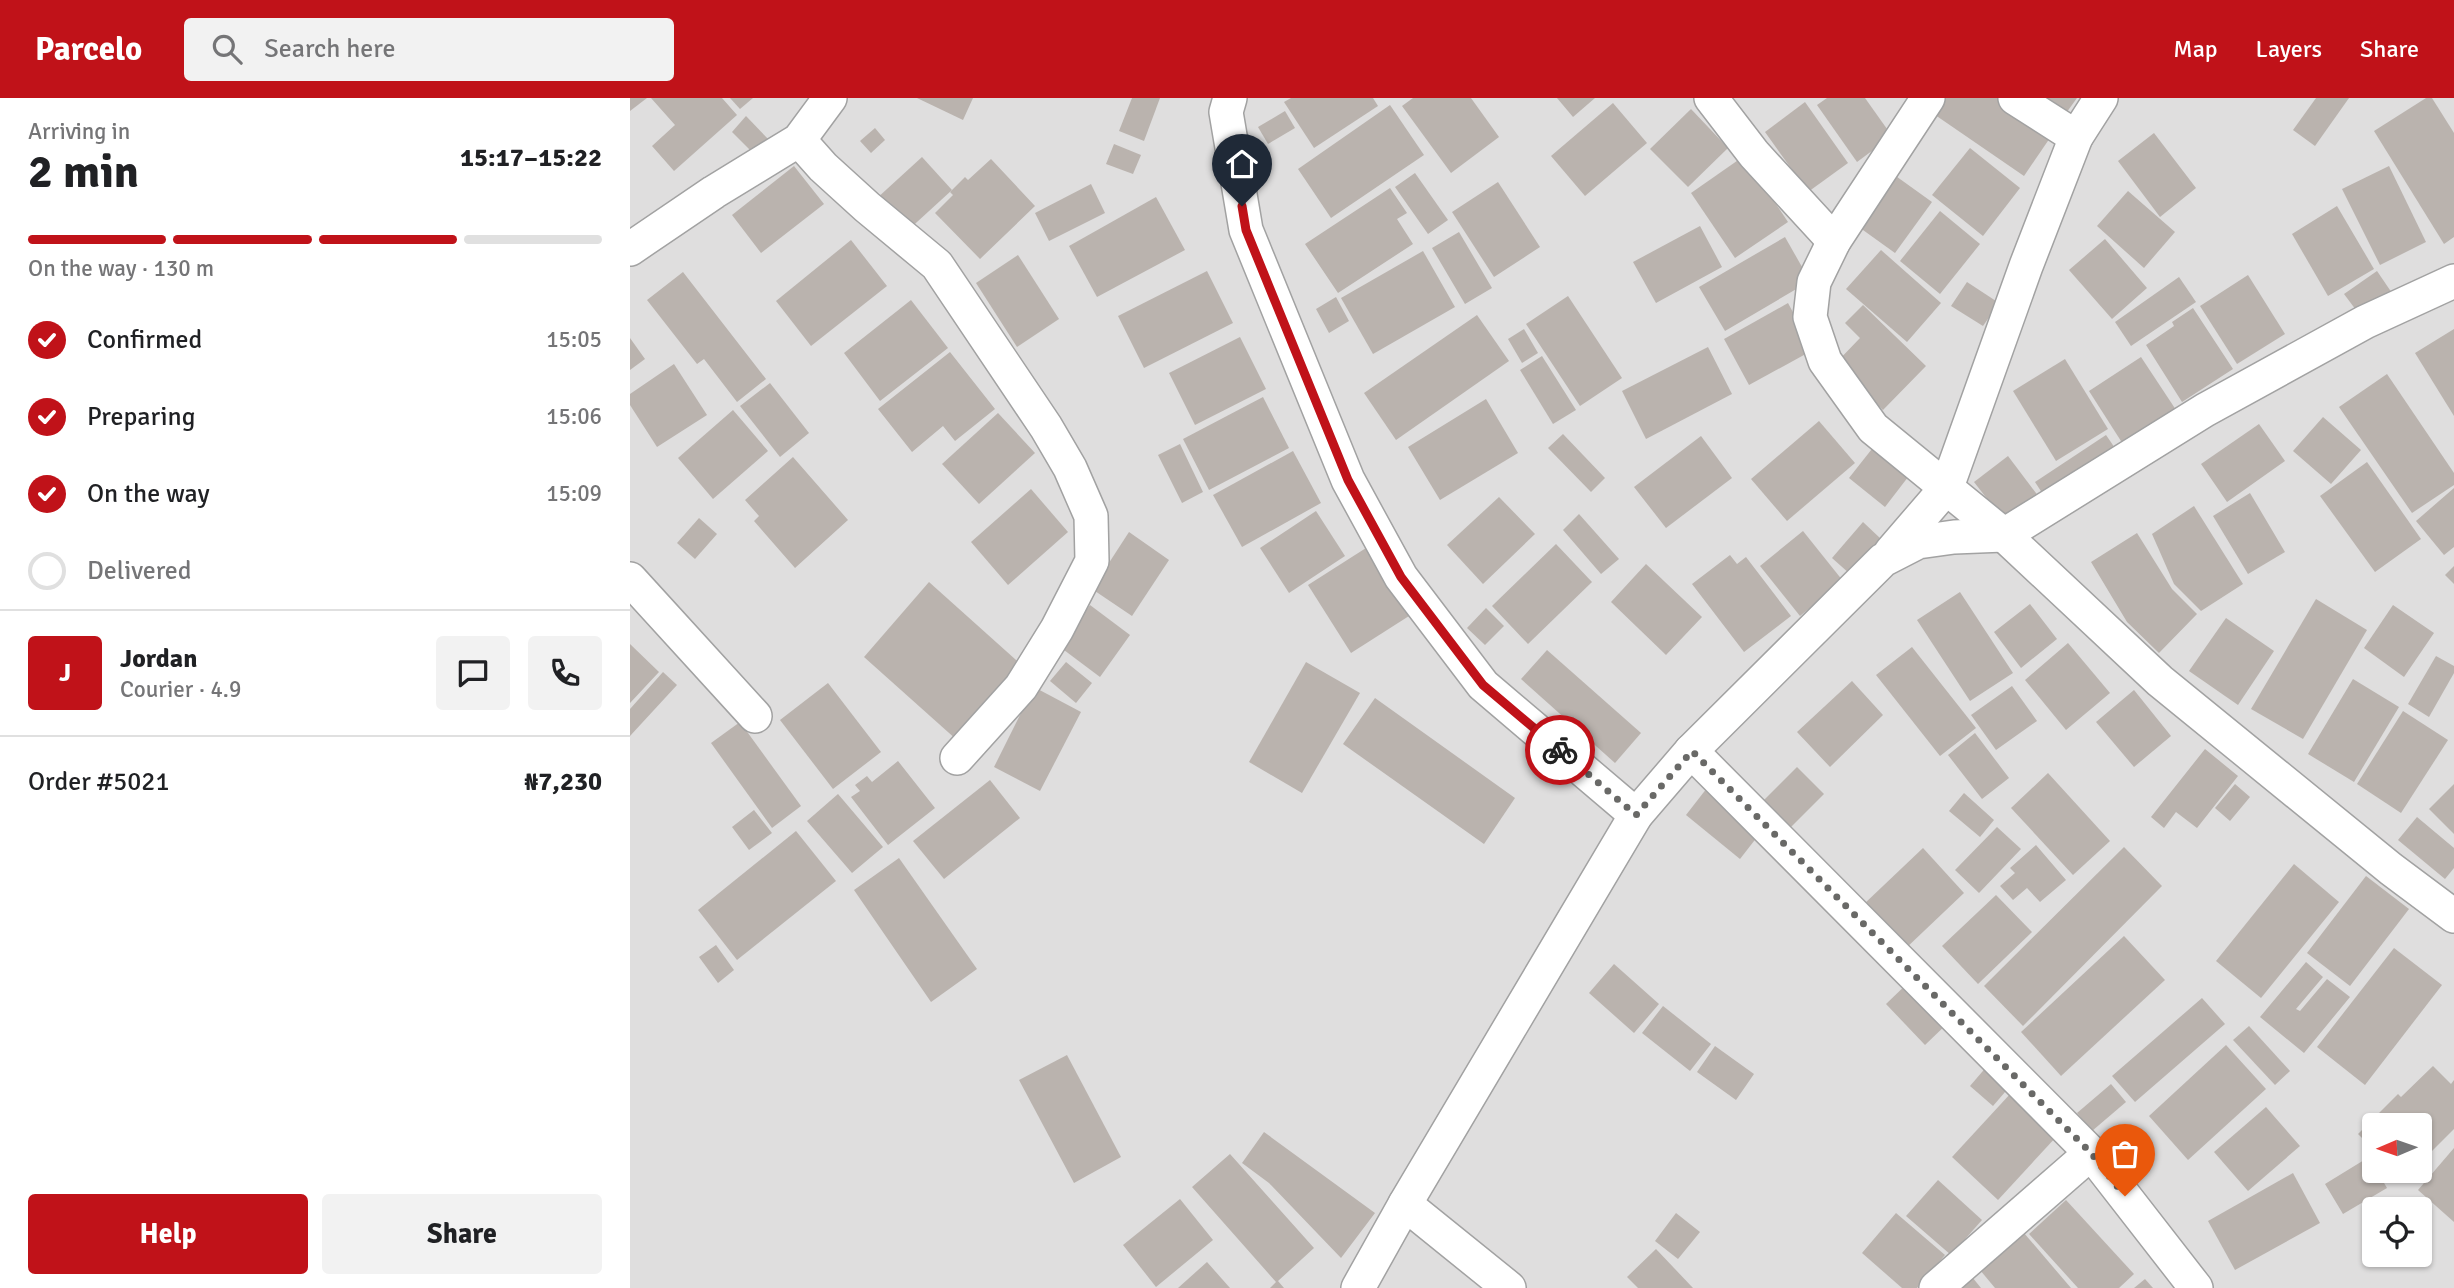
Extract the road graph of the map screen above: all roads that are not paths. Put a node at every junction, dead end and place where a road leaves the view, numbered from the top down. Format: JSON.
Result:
{"nodes":[{"id":1,"x":830,"y":98,"type":"edge"},
{"id":2,"x":1230,"y":98,"type":"edge"},
{"id":3,"x":1711,"y":98,"type":"edge"},
{"id":4,"x":1928,"y":98,"type":"edge"},
{"id":5,"x":2015,"y":98,"type":"edge"},
{"id":6,"x":2101,"y":98,"type":"edge"},
{"id":7,"x":2076,"y":137,"type":"junction"},
{"id":8,"x":799,"y":140,"type":"junction"},
{"id":9,"x":1834,"y":241,"type":"junction"},
{"id":10,"x":630,"y":249,"type":"edge"},
{"id":11,"x":2454,"y":281,"type":"edge"},
{"id":12,"x":1947,"y":487,"type":"junction"},
{"id":13,"x":2004,"y":536,"type":"junction"},
{"id":14,"x":1884,"y":560,"type":"junction"},
{"id":15,"x":630,"y":579,"type":"edge"},
{"id":16,"x":755,"y":716,"type":"dead end"},
{"id":17,"x":1692,"y":751,"type":"junction"},
{"id":18,"x":957,"y":758,"type":"dead end"},
{"id":19,"x":1636,"y":815,"type":"junction"},
{"id":20,"x":2454,"y":916,"type":"edge"},
{"id":21,"x":2091,"y":1153,"type":"junction"},
{"id":22,"x":1405,"y":1204,"type":"junction"},
{"id":23,"x":1359,"y":1288,"type":"edge"},
{"id":24,"x":1509,"y":1288,"type":"edge"},
{"id":25,"x":1936,"y":1288,"type":"edge"},
{"id":26,"x":2196,"y":1288,"type":"edge"}],
"edges":[{"from":1,"to":8,"type":"street"},
{"from":2,"to":19,"type":"street"},
{"from":3,"to":9,"type":"street"},
{"from":4,"to":9,"type":"street"},
{"from":5,"to":7,"type":"street"},
{"from":6,"to":7,"type":"street"},
{"from":7,"to":12,"type":"street"},
{"from":8,"to":10,"type":"street"},
{"from":8,"to":18,"type":"street"},
{"from":9,"to":12,"type":"street"},
{"from":11,"to":13,"type":"street"},
{"from":12,"to":13,"type":"street"},
{"from":12,"to":14,"type":"street"},
{"from":13,"to":14,"type":"street"},
{"from":13,"to":20,"type":"street"},
{"from":14,"to":17,"type":"street"},
{"from":15,"to":16,"type":"street"},
{"from":17,"to":19,"type":"street"},
{"from":17,"to":21,"type":"street"},
{"from":19,"to":22,"type":"street"},
{"from":21,"to":25,"type":"street"},
{"from":21,"to":26,"type":"street"},
{"from":22,"to":23,"type":"street"},
{"from":22,"to":24,"type":"street"}]}
